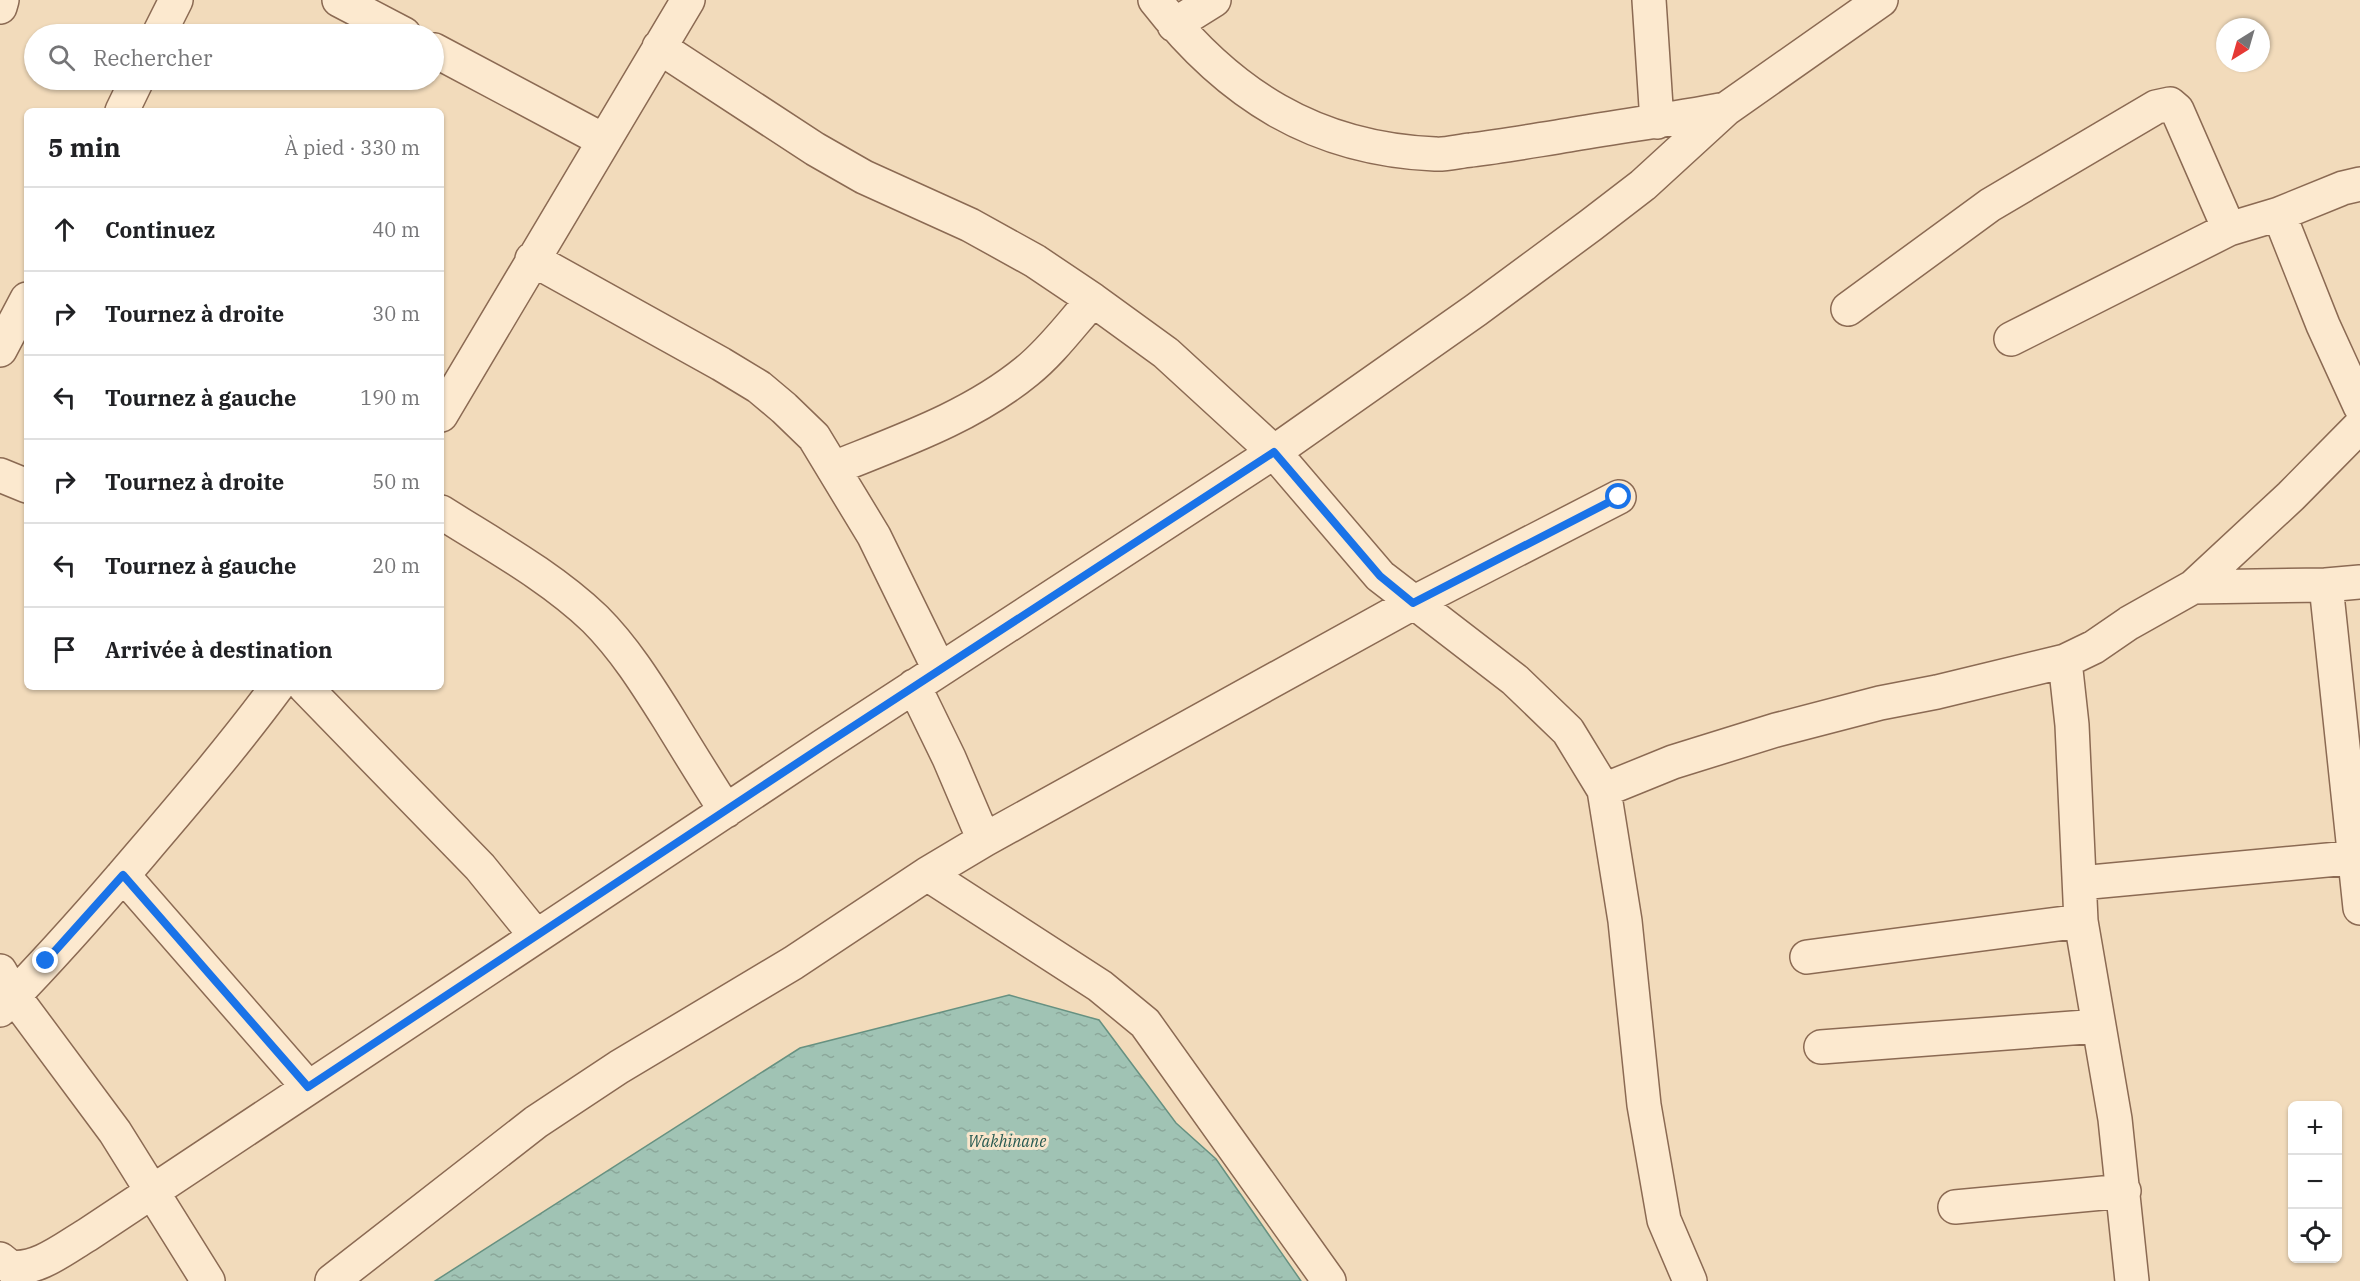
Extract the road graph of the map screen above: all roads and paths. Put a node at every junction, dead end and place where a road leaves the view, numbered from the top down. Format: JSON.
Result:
{"nodes":[{"id":1,"x":2,"y":0,"type":"edge"},
{"id":2,"x":176,"y":0,"type":"edge"},
{"id":3,"x":339,"y":0,"type":"edge"},
{"id":4,"x":688,"y":0,"type":"edge"},
{"id":5,"x":1214,"y":0,"type":"edge"},
{"id":6,"x":1649,"y":0,"type":"edge"},
{"id":7,"x":1881,"y":0,"type":"edge"},
{"id":8,"x":0,"y":7,"type":"edge"},
{"id":9,"x":1165,"y":12,"type":"edge"},
{"id":10,"x":164,"y":24,"type":"edge"},
{"id":11,"x":385,"y":24,"type":"edge"},
{"id":12,"x":659,"y":47,"type":"junction"},
{"id":13,"x":444,"y":55,"type":"edge"},
{"id":14,"x":132,"y":90,"type":"edge"},
{"id":15,"x":123,"y":108,"type":"edge"},
{"id":16,"x":1726,"y":109,"type":"junction"},
{"id":17,"x":1657,"y":122,"type":"junction"},
{"id":18,"x":603,"y":140,"type":"junction"},
{"id":19,"x":2360,"y":184,"type":"edge"},
{"id":20,"x":2278,"y":214,"type":"junction"},
{"id":21,"x":2229,"y":229,"type":"junction"},
{"id":22,"x":532,"y":259,"type":"junction"},
{"id":23,"x":1093,"y":300,"type":"junction"},
{"id":24,"x":24,"y":305,"type":"edge"},
{"id":25,"x":1848,"y":309,"type":"dead end"},
{"id":26,"x":2011,"y":339,"type":"dead end"},
{"id":27,"x":0,"y":351,"type":"edge"},
{"id":28,"x":450,"y":379,"type":"edge"},
{"id":29,"x":444,"y":403,"type":"edge"},
{"id":30,"x":2360,"y":406,"type":"edge"},
{"id":31,"x":2360,"y":426,"type":"edge"},
{"id":32,"x":1274,"y":452,"type":"junction"},
{"id":33,"x":834,"y":468,"type":"junction"},
{"id":34,"x":0,"y":475,"type":"edge"},
{"id":35,"x":24,"y":485,"type":"edge"},
{"id":36,"x":1619,"y":497,"type":"dead end"},
{"id":37,"x":444,"y":514,"type":"edge"},
{"id":38,"x":2360,"y":582,"type":"edge"},
{"id":39,"x":2326,"y":585,"type":"junction"},
{"id":40,"x":2193,"y":587,"type":"junction"},
{"id":41,"x":1413,"y":603,"type":"junction"},
{"id":42,"x":2065,"y":661,"type":"junction"},
{"id":43,"x":927,"y":678,"type":"junction"},
{"id":44,"x":275,"y":690,"type":"edge"},
{"id":45,"x":308,"y":690,"type":"edge"},
{"id":46,"x":1604,"y":790,"type":"junction"},
{"id":47,"x":726,"y":811,"type":"junction"},
{"id":48,"x":984,"y":840,"type":"junction"},
{"id":49,"x":2357,"y":857,"type":"edge"},
{"id":50,"x":927,"y":874,"type":"junction"},
{"id":51,"x":123,"y":875,"type":"junction"},
{"id":52,"x":2079,"y":883,"type":"junction"},
{"id":53,"x":2360,"y":908,"type":"edge"},
{"id":54,"x":2081,"y":921,"type":"junction"},
{"id":55,"x":536,"y":936,"type":"junction"},
{"id":56,"x":1807,"y":957,"type":"dead end"},
{"id":57,"x":5,"y":992,"type":"edge"},
{"id":58,"x":2099,"y":1026,"type":"junction"},
{"id":59,"x":1821,"y":1047,"type":"dead end"},
{"id":60,"x":308,"y":1087,"type":"junction"},
{"id":61,"x":154,"y":1191,"type":"junction"},
{"id":62,"x":2124,"y":1191,"type":"junction"},
{"id":63,"x":1954,"y":1207,"type":"dead end"},
{"id":64,"x":0,"y":1260,"type":"edge"},
{"id":65,"x":208,"y":1281,"type":"edge"},
{"id":66,"x":333,"y":1281,"type":"edge"},
{"id":67,"x":1329,"y":1281,"type":"edge"},
{"id":68,"x":1690,"y":1281,"type":"edge"},
{"id":69,"x":2132,"y":1281,"type":"edge"}],
"edges":[{"from":1,"to":8,"type":"street"},
{"from":2,"to":10,"type":"street"},
{"from":3,"to":11,"type":"street"},
{"from":4,"to":12,"type":"street"},
{"from":5,"to":9,"type":"street"},
{"from":6,"to":17,"type":"street"},
{"from":7,"to":16,"type":"street"},
{"from":9,"to":17,"type":"street"},
{"from":12,"to":18,"type":"street"},
{"from":12,"to":23,"type":"street"},
{"from":13,"to":18,"type":"street"},
{"from":14,"to":15,"type":"street"},
{"from":16,"to":17,"type":"street"},
{"from":16,"to":32,"type":"street"},
{"from":18,"to":22,"type":"street"},
{"from":19,"to":20,"type":"street"},
{"from":20,"to":21,"type":"street"},
{"from":20,"to":30,"type":"street"},
{"from":21,"to":25,"type":"street"},
{"from":21,"to":26,"type":"street"},
{"from":22,"to":28,"type":"street"},
{"from":22,"to":33,"type":"street"},
{"from":23,"to":32,"type":"street"},
{"from":23,"to":33,"type":"street"},
{"from":24,"to":27,"type":"street"},
{"from":28,"to":29,"type":"street"},
{"from":31,"to":40,"type":"street"},
{"from":32,"to":41,"type":"street"},
{"from":32,"to":43,"type":"street"},
{"from":33,"to":43,"type":"street"},
{"from":34,"to":35,"type":"street"},
{"from":36,"to":41,"type":"street"},
{"from":37,"to":47,"type":"street"},
{"from":38,"to":39,"type":"street"},
{"from":39,"to":40,"type":"street"},
{"from":39,"to":49,"type":"street"},
{"from":40,"to":42,"type":"street"},
{"from":41,"to":46,"type":"street"},
{"from":41,"to":48,"type":"street"},
{"from":42,"to":46,"type":"street"},
{"from":42,"to":52,"type":"street"},
{"from":43,"to":47,"type":"street"},
{"from":43,"to":48,"type":"street"},
{"from":44,"to":51,"type":"street"},
{"from":45,"to":55,"type":"street"},
{"from":46,"to":68,"type":"street"},
{"from":47,"to":55,"type":"street"},
{"from":48,"to":50,"type":"street"},
{"from":49,"to":52,"type":"street"},
{"from":49,"to":53,"type":"street"},
{"from":50,"to":66,"type":"street"},
{"from":50,"to":67,"type":"street"},
{"from":51,"to":57,"type":"street"},
{"from":51,"to":60,"type":"street"},
{"from":52,"to":54,"type":"street"},
{"from":54,"to":56,"type":"street"},
{"from":54,"to":58,"type":"street"},
{"from":55,"to":60,"type":"street"},
{"from":57,"to":61,"type":"street"},
{"from":58,"to":59,"type":"street"},
{"from":58,"to":62,"type":"street"},
{"from":60,"to":61,"type":"street"},
{"from":61,"to":64,"type":"street"},
{"from":61,"to":65,"type":"street"},
{"from":62,"to":63,"type":"street"},
{"from":62,"to":69,"type":"street"}]}
